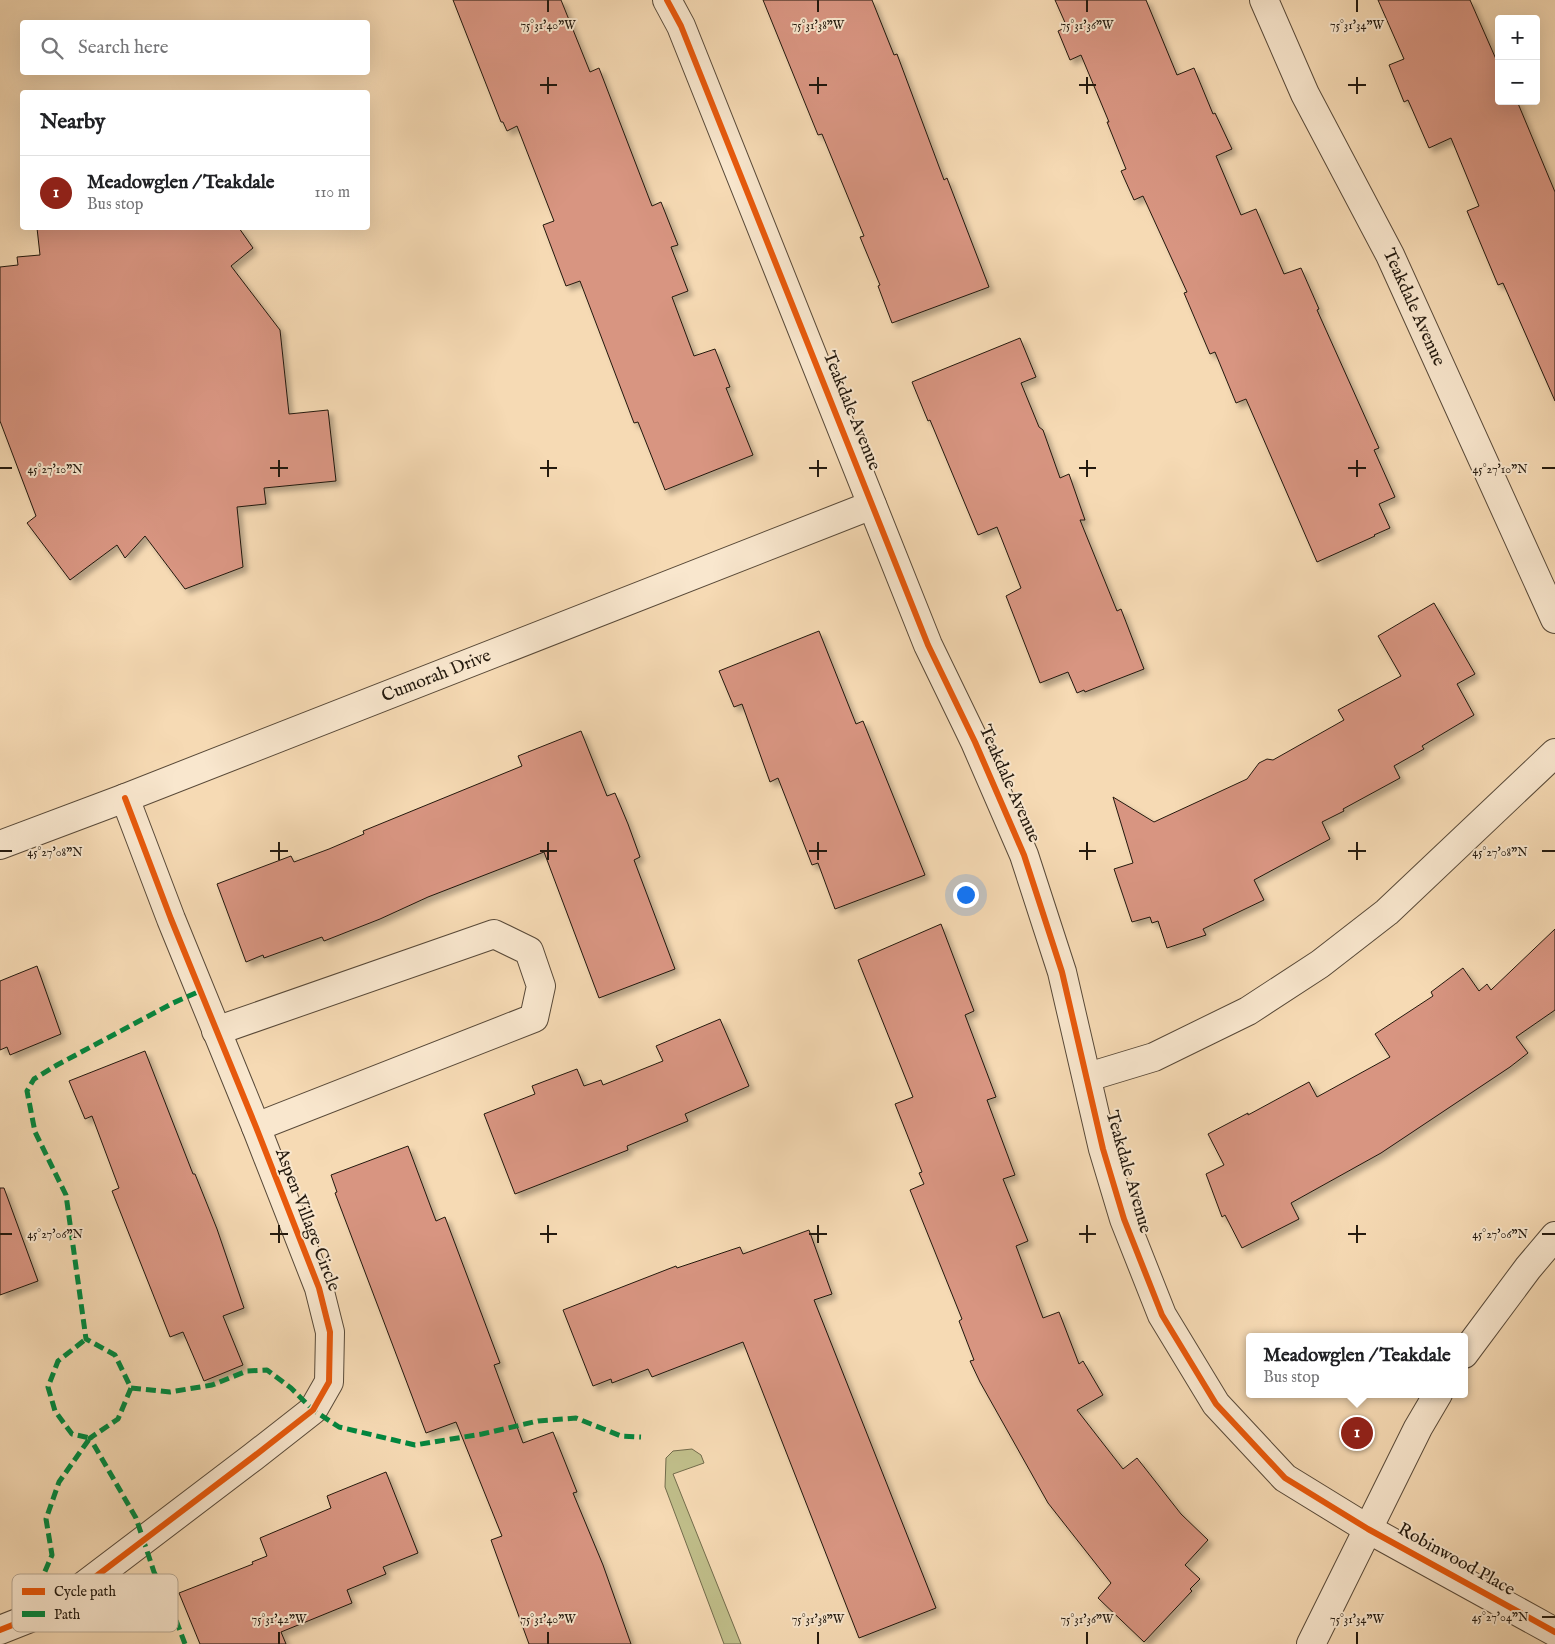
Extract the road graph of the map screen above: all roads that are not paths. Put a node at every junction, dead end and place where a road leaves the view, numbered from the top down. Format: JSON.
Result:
{"nodes":[{"id":1,"x":667,"y":0,"type":"edge"},
{"id":2,"x":1264,"y":0,"type":"edge"},
{"id":3,"x":872,"y":505,"type":"junction"},
{"id":4,"x":1555,"y":619,"type":"edge"},
{"id":5,"x":1555,"y":753,"type":"edge"},
{"id":6,"x":125,"y":798,"type":"junction"},
{"id":7,"x":0,"y":845,"type":"edge"},
{"id":8,"x":216,"y":1031,"type":"junction"},
{"id":9,"x":1088,"y":1077,"type":"junction"},
{"id":10,"x":256,"y":1127,"type":"junction"},
{"id":11,"x":1555,"y":1236,"type":"edge"},
{"id":12,"x":1468,"y":1349,"type":"edge"},
{"id":13,"x":1436,"y":1398,"type":"edge"},
{"id":14,"x":1368,"y":1529,"type":"junction"},
{"id":15,"x":99,"y":1574,"type":"edge"},
{"id":16,"x":12,"y":1625,"type":"edge"},
{"id":17,"x":0,"y":1630,"type":"edge"},
{"id":18,"x":1555,"y":1632,"type":"edge"},
{"id":19,"x":1311,"y":1644,"type":"edge"}],
"edges":[{"from":1,"to":3,"type":"street","name":"Teakdale Avenue"},
{"from":2,"to":4,"type":"street","name":"Teakdale Avenue"},
{"from":3,"to":6,"type":"street","name":"Cumorah Drive"},
{"from":3,"to":9,"type":"street","name":"Teakdale Avenue"},
{"from":5,"to":9,"type":"street"},
{"from":6,"to":7,"type":"street","name":"Cumorah Drive"},
{"from":6,"to":8,"type":"street","name":"Aspen Village Circle"},
{"from":8,"to":10,"type":"street","name":"Aspen Village Circle"},
{"from":8,"to":10,"type":"street"},
{"from":9,"to":14,"type":"street","name":"Teakdale Avenue"},
{"from":10,"to":15,"type":"street","name":"Aspen Village Circle"},
{"from":11,"to":12,"type":"street"},
{"from":13,"to":14,"type":"street"},
{"from":14,"to":18,"type":"street","name":"Robinwood Place"},
{"from":14,"to":19,"type":"street"},
{"from":16,"to":17,"type":"street","name":"Aspen Village Circle"}]}
